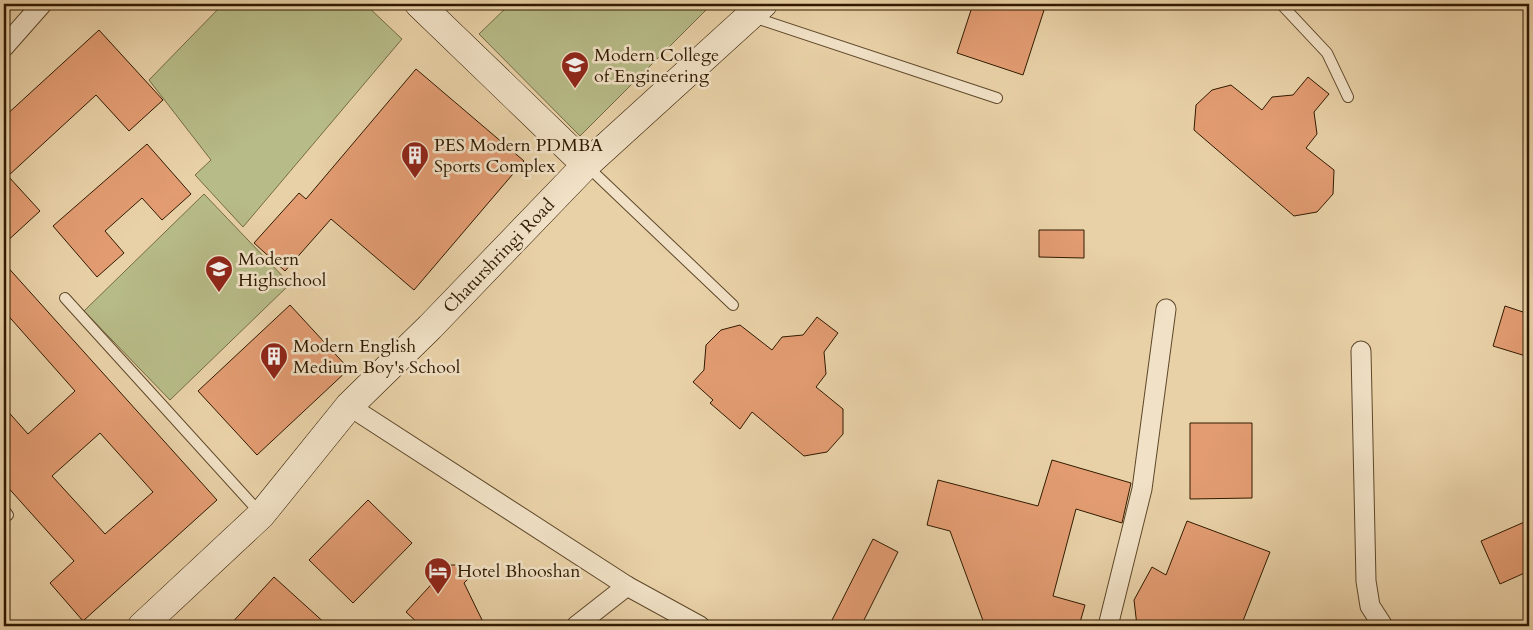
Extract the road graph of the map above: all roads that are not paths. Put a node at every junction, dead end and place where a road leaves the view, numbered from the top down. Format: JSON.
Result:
{"nodes":[{"id":1,"x":42,"y":4,"type":"edge"},
{"id":2,"x":419,"y":4,"type":"edge"},
{"id":3,"x":1281,"y":4,"type":"edge"},
{"id":4,"x":757,"y":10,"type":"edge"},
{"id":5,"x":4,"y":47,"type":"edge"},
{"id":6,"x":1348,"y":96,"type":"dead end"},
{"id":7,"x":997,"y":98,"type":"dead end"},
{"id":8,"x":586,"y":165,"type":"junction"},
{"id":9,"x":64,"y":298,"type":"dead end"},
{"id":10,"x":733,"y":305,"type":"dead end"},
{"id":11,"x":1166,"y":309,"type":"dead end"},
{"id":12,"x":1361,"y":351,"type":"dead end"},
{"id":13,"x":350,"y":406,"type":"junction"},
{"id":14,"x":261,"y":514,"type":"junction"},
{"id":15,"x":627,"y":586,"type":"junction"},
{"id":16,"x":142,"y":626,"type":"edge"},
{"id":17,"x":576,"y":626,"type":"edge"},
{"id":18,"x":700,"y":626,"type":"edge"},
{"id":19,"x":1108,"y":626,"type":"edge"},
{"id":20,"x":1382,"y":626,"type":"edge"}],
"edges":[{"from":1,"to":5,"type":"street"},
{"from":2,"to":8,"type":"street"},
{"from":3,"to":6,"type":"lane"},
{"from":4,"to":7,"type":"lane"},
{"from":4,"to":8,"type":"street","name":"Chaturshringi Road"},
{"from":8,"to":10,"type":"lane"},
{"from":8,"to":13,"type":"street","name":"Chaturshringi Road"},
{"from":9,"to":14,"type":"lane"},
{"from":11,"to":19,"type":"street"},
{"from":12,"to":20,"type":"street"},
{"from":13,"to":14,"type":"street","name":"Chaturshringi Road"},
{"from":13,"to":15,"type":"street"},
{"from":14,"to":16,"type":"street","name":"Chaturshringi Road"},
{"from":15,"to":17,"type":"street"},
{"from":15,"to":18,"type":"street"}]}
